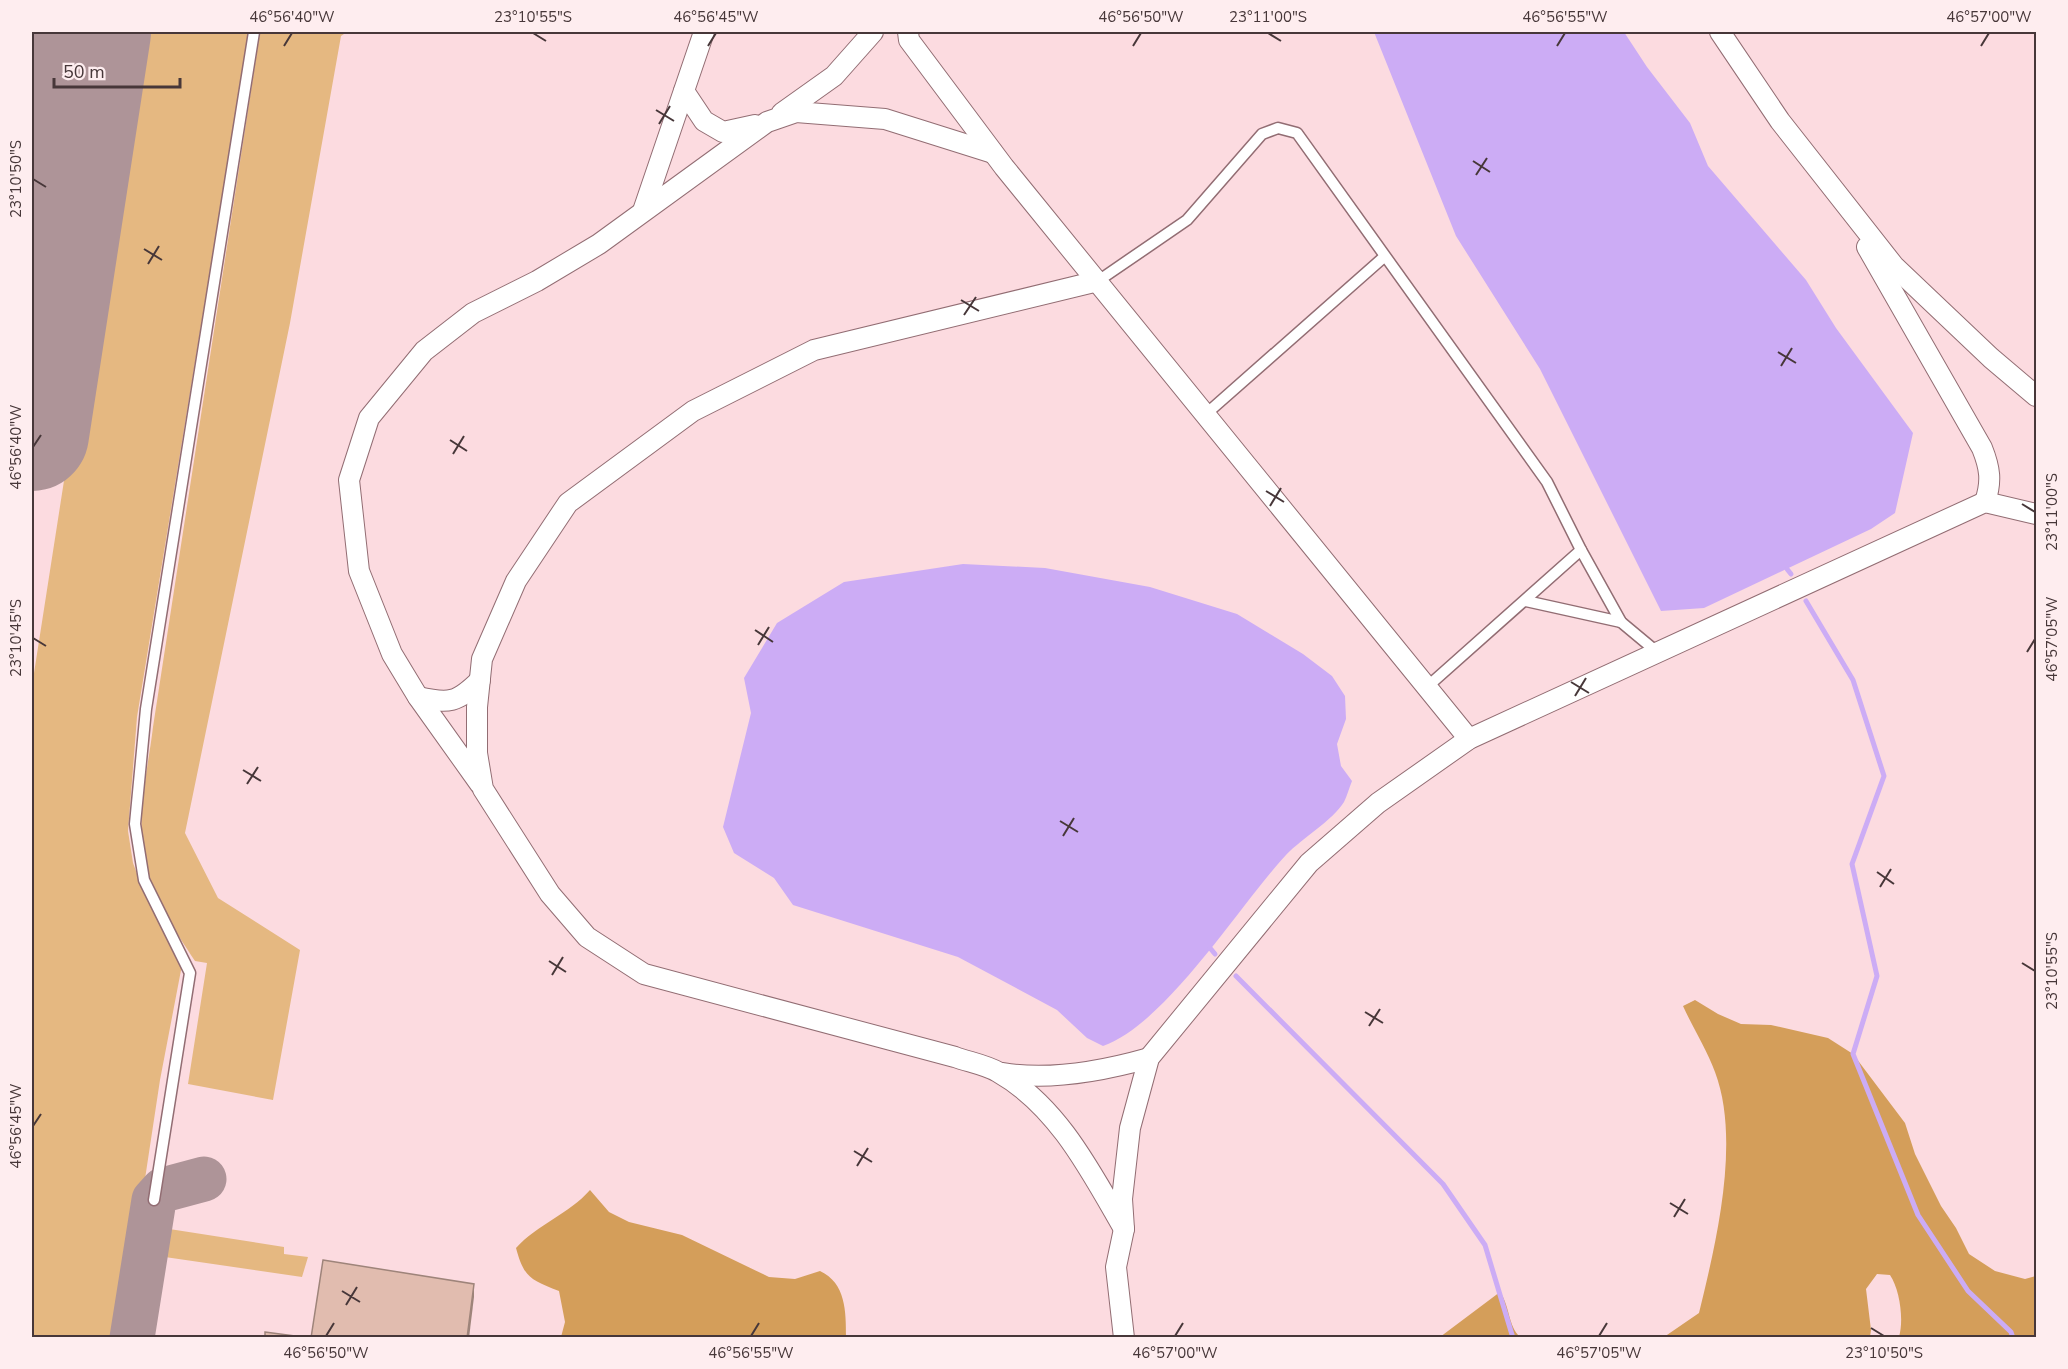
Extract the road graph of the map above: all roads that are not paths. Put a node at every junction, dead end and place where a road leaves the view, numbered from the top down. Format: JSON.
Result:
{"nodes":[{"id":1,"x":254,"y":32,"type":"edge"},
{"id":2,"x":704,"y":32,"type":"edge"},
{"id":3,"x":873,"y":32,"type":"edge"},
{"id":4,"x":908,"y":32,"type":"edge"},
{"id":5,"x":1720,"y":32,"type":"edge"},
{"id":6,"x":684,"y":91,"type":"junction"},
{"id":7,"x":767,"y":122,"type":"junction"},
{"id":8,"x":993,"y":153,"type":"junction"},
{"id":9,"x":1839,"y":197,"type":"junction"},
{"id":10,"x":643,"y":211,"type":"junction"},
{"id":11,"x":1384,"y":256,"type":"junction"},
{"id":12,"x":1098,"y":281,"type":"junction"},
{"id":13,"x":2037,"y":396,"type":"edge"},
{"id":14,"x":1206,"y":414,"type":"junction"},
{"id":15,"x":1985,"y":502,"type":"junction"},
{"id":16,"x":2037,"y":514,"type":"edge"},
{"id":17,"x":1581,"y":550,"type":"junction"},
{"id":18,"x":1526,"y":601,"type":"junction"},
{"id":19,"x":1621,"y":622,"type":"junction"},
{"id":20,"x":1657,"y":652,"type":"junction"},
{"id":21,"x":480,"y":680,"type":"junction"},
{"id":22,"x":1427,"y":687,"type":"junction"},
{"id":23,"x":418,"y":697,"type":"junction"},
{"id":24,"x":1469,"y":739,"type":"junction"},
{"id":25,"x":483,"y":789,"type":"junction"},
{"id":26,"x":1149,"y":1058,"type":"junction"},
{"id":27,"x":997,"y":1072,"type":"junction"},
{"id":28,"x":154,"y":1200,"type":"dead end"},
{"id":29,"x":1124,"y":1229,"type":"junction"},
{"id":30,"x":1124,"y":1338,"type":"edge"}],
"edges":[{"from":1,"to":28,"type":"lane"},
{"from":2,"to":6,"type":"street"},
{"from":3,"to":7,"type":"street"},
{"from":4,"to":8,"type":"street"},
{"from":5,"to":9,"type":"street"},
{"from":6,"to":7,"type":"street"},
{"from":6,"to":10,"type":"street"},
{"from":7,"to":8,"type":"street"},
{"from":7,"to":10,"type":"street"},
{"from":8,"to":12,"type":"street"},
{"from":9,"to":13,"type":"street"},
{"from":9,"to":15,"type":"street"},
{"from":10,"to":23,"type":"street"},
{"from":11,"to":12,"type":"lane"},
{"from":11,"to":14,"type":"lane"},
{"from":11,"to":17,"type":"lane"},
{"from":12,"to":14,"type":"street"},
{"from":12,"to":21,"type":"street"},
{"from":14,"to":22,"type":"street"},
{"from":15,"to":16,"type":"street"},
{"from":15,"to":20,"type":"street"},
{"from":17,"to":18,"type":"lane"},
{"from":17,"to":19,"type":"lane"},
{"from":18,"to":19,"type":"lane"},
{"from":18,"to":22,"type":"lane"},
{"from":19,"to":20,"type":"lane"},
{"from":20,"to":24,"type":"street"},
{"from":21,"to":23,"type":"street"},
{"from":21,"to":25,"type":"street"},
{"from":22,"to":24,"type":"street"},
{"from":23,"to":25,"type":"street"},
{"from":24,"to":26,"type":"street"},
{"from":25,"to":27,"type":"street"},
{"from":26,"to":27,"type":"street"},
{"from":26,"to":29,"type":"street"},
{"from":27,"to":29,"type":"street"},
{"from":29,"to":30,"type":"street"}]}
